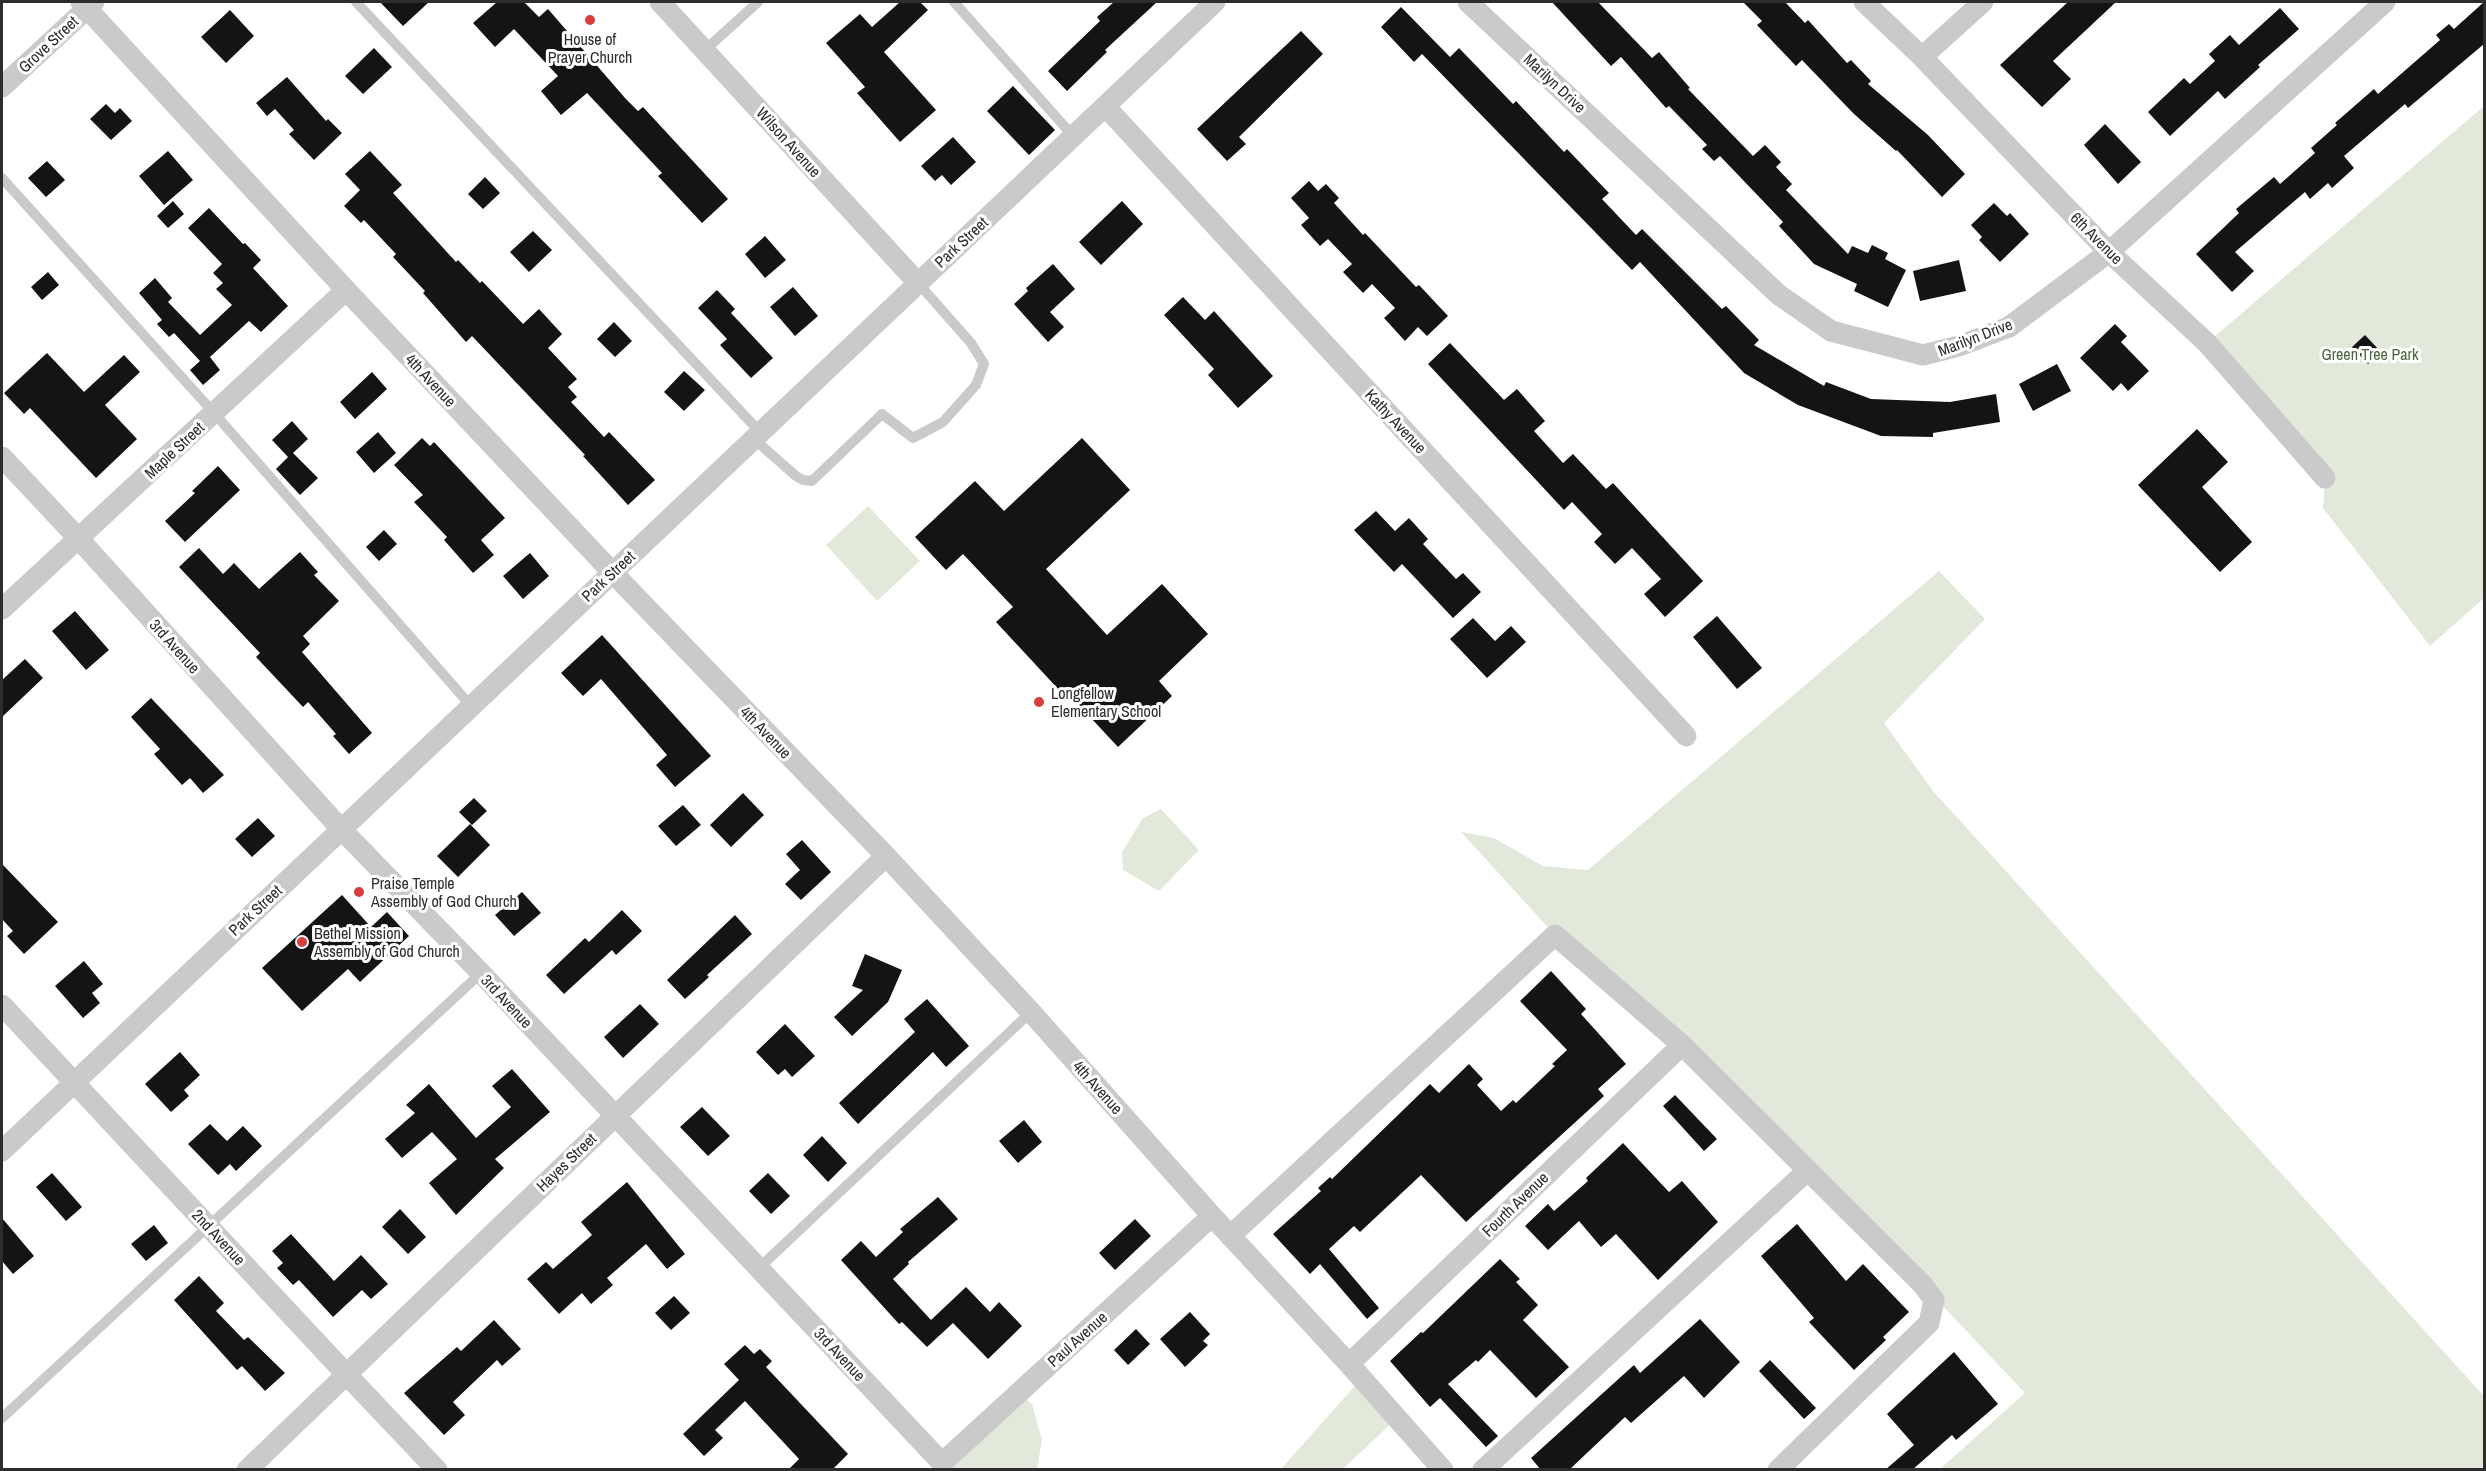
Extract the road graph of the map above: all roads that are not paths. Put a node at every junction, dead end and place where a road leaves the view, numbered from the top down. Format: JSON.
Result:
{"nodes":[{"id":1,"x":356,"y":2,"type":"edge"},
{"id":2,"x":660,"y":2,"type":"edge"},
{"id":3,"x":758,"y":2,"type":"edge"},
{"id":4,"x":954,"y":2,"type":"edge"},
{"id":5,"x":1215,"y":2,"type":"edge"},
{"id":6,"x":1468,"y":2,"type":"edge"},
{"id":7,"x":1864,"y":2,"type":"edge"},
{"id":8,"x":1983,"y":2,"type":"edge"},
{"id":9,"x":2385,"y":2,"type":"edge"},
{"id":10,"x":88,"y":4,"type":"edge"},
{"id":11,"x":705,"y":50,"type":"junction"},
{"id":12,"x":1922,"y":57,"type":"junction"},
{"id":13,"x":2,"y":87,"type":"edge"},
{"id":14,"x":1105,"y":106,"type":"junction"},
{"id":15,"x":1073,"y":136,"type":"junction"},
{"id":16,"x":2,"y":178,"type":"edge"},
{"id":17,"x":2109,"y":252,"type":"junction"},
{"id":18,"x":918,"y":283,"type":"junction"},
{"id":19,"x":346,"y":290,"type":"junction"},
{"id":20,"x":214,"y":413,"type":"junction"},
{"id":21,"x":757,"y":436,"type":"junction"},
{"id":22,"x":2,"y":457,"type":"edge"},
{"id":23,"x":2325,"y":478,"type":"dead end"},
{"id":24,"x":78,"y":538,"type":"junction"},
{"id":25,"x":612,"y":572,"type":"junction"},
{"id":26,"x":2,"y":609,"type":"edge"},
{"id":27,"x":471,"y":706,"type":"junction"},
{"id":28,"x":1686,"y":736,"type":"dead end"},
{"id":29,"x":341,"y":829,"type":"junction"},
{"id":30,"x":886,"y":855,"type":"junction"},
{"id":31,"x":481,"y":973,"type":"junction"},
{"id":32,"x":2,"y":1005,"type":"edge"},
{"id":33,"x":1031,"y":1012,"type":"junction"},
{"id":34,"x":1682,"y":1045,"type":"junction"},
{"id":35,"x":74,"y":1083,"type":"junction"},
{"id":36,"x":614,"y":1115,"type":"junction"},
{"id":37,"x":2,"y":1151,"type":"edge"},
{"id":38,"x":1808,"y":1170,"type":"junction"},
{"id":39,"x":1212,"y":1216,"type":"junction"},
{"id":40,"x":209,"y":1225,"type":"junction"},
{"id":41,"x":1230,"y":1236,"type":"junction"},
{"id":42,"x":759,"y":1268,"type":"junction"},
{"id":43,"x":1349,"y":1364,"type":"junction"},
{"id":44,"x":347,"y":1376,"type":"junction"},
{"id":45,"x":2,"y":1418,"type":"edge"},
{"id":46,"x":942,"y":1463,"type":"joint"},
{"id":47,"x":247,"y":1470,"type":"edge"},
{"id":48,"x":437,"y":1470,"type":"edge"},
{"id":49,"x":1443,"y":1470,"type":"edge"},
{"id":50,"x":1483,"y":1470,"type":"edge"},
{"id":51,"x":1778,"y":1470,"type":"edge"}],
"edges":[{"from":1,"to":21,"type":"lane"},
{"from":2,"to":11,"type":"street","name":"Wilson Avenue"},
{"from":3,"to":11,"type":"lane"},
{"from":4,"to":15,"type":"lane"},
{"from":5,"to":14,"type":"street","name":"Park Street"},
{"from":6,"to":17,"type":"street","name":"Marilyn Drive"},
{"from":7,"to":12,"type":"street","name":"6th Avenue"},
{"from":8,"to":12,"type":"street"},
{"from":9,"to":17,"type":"street","name":"Marilyn Drive"},
{"from":10,"to":13,"type":"street","name":"Grove Street"},
{"from":10,"to":19,"type":"street","name":"4th Avenue"},
{"from":11,"to":18,"type":"street","name":"Wilson Avenue"},
{"from":12,"to":17,"type":"street","name":"6th Avenue"},
{"from":14,"to":15,"type":"street","name":"Park Street"},
{"from":14,"to":28,"type":"street","name":"Kathy Avenue"},
{"from":15,"to":18,"type":"street","name":"Park Street"},
{"from":16,"to":20,"type":"lane"},
{"from":17,"to":23,"type":"street","name":"6th Avenue"},
{"from":18,"to":21,"type":"street","name":"Park Street"},
{"from":18,"to":21,"type":"lane"},
{"from":19,"to":20,"type":"street","name":"Maple Street"},
{"from":19,"to":25,"type":"street","name":"4th Avenue"},
{"from":20,"to":24,"type":"street","name":"Maple Street"},
{"from":20,"to":27,"type":"lane"},
{"from":21,"to":25,"type":"street","name":"Park Street"},
{"from":22,"to":24,"type":"street","name":"3rd Avenue"},
{"from":24,"to":26,"type":"street","name":"Maple Street"},
{"from":24,"to":29,"type":"street","name":"3rd Avenue"},
{"from":25,"to":27,"type":"street","name":"Park Street"},
{"from":25,"to":30,"type":"street","name":"4th Avenue"},
{"from":27,"to":29,"type":"street","name":"Park Street"},
{"from":29,"to":31,"type":"street","name":"3rd Avenue"},
{"from":29,"to":35,"type":"street","name":"Park Street"},
{"from":30,"to":33,"type":"street","name":"4th Avenue"},
{"from":30,"to":36,"type":"street","name":"Hayes Street"},
{"from":31,"to":36,"type":"street","name":"3rd Avenue"},
{"from":31,"to":40,"type":"lane"},
{"from":32,"to":35,"type":"street","name":"2nd Avenue"},
{"from":33,"to":39,"type":"street","name":"4th Avenue"},
{"from":33,"to":42,"type":"lane"},
{"from":34,"to":38,"type":"street"},
{"from":34,"to":41,"type":"street"},
{"from":34,"to":43,"type":"street","name":"Fourth Avenue"},
{"from":35,"to":37,"type":"street","name":"Park Street"},
{"from":35,"to":40,"type":"street","name":"2nd Avenue"},
{"from":36,"to":42,"type":"street","name":"3rd Avenue"},
{"from":36,"to":44,"type":"street","name":"Hayes Street"},
{"from":38,"to":50,"type":"street"},
{"from":38,"to":51,"type":"street"},
{"from":39,"to":41,"type":"street","name":"4th Avenue"},
{"from":39,"to":46,"type":"street","name":"Paul Avenue"},
{"from":40,"to":44,"type":"street","name":"2nd Avenue"},
{"from":40,"to":45,"type":"lane"},
{"from":41,"to":43,"type":"street","name":"4th Avenue"},
{"from":42,"to":46,"type":"street","name":"3rd Avenue"},
{"from":43,"to":49,"type":"street","name":"4th Avenue"},
{"from":44,"to":47,"type":"street","name":"Hayes Street"},
{"from":44,"to":48,"type":"street","name":"2nd Avenue"}]}
